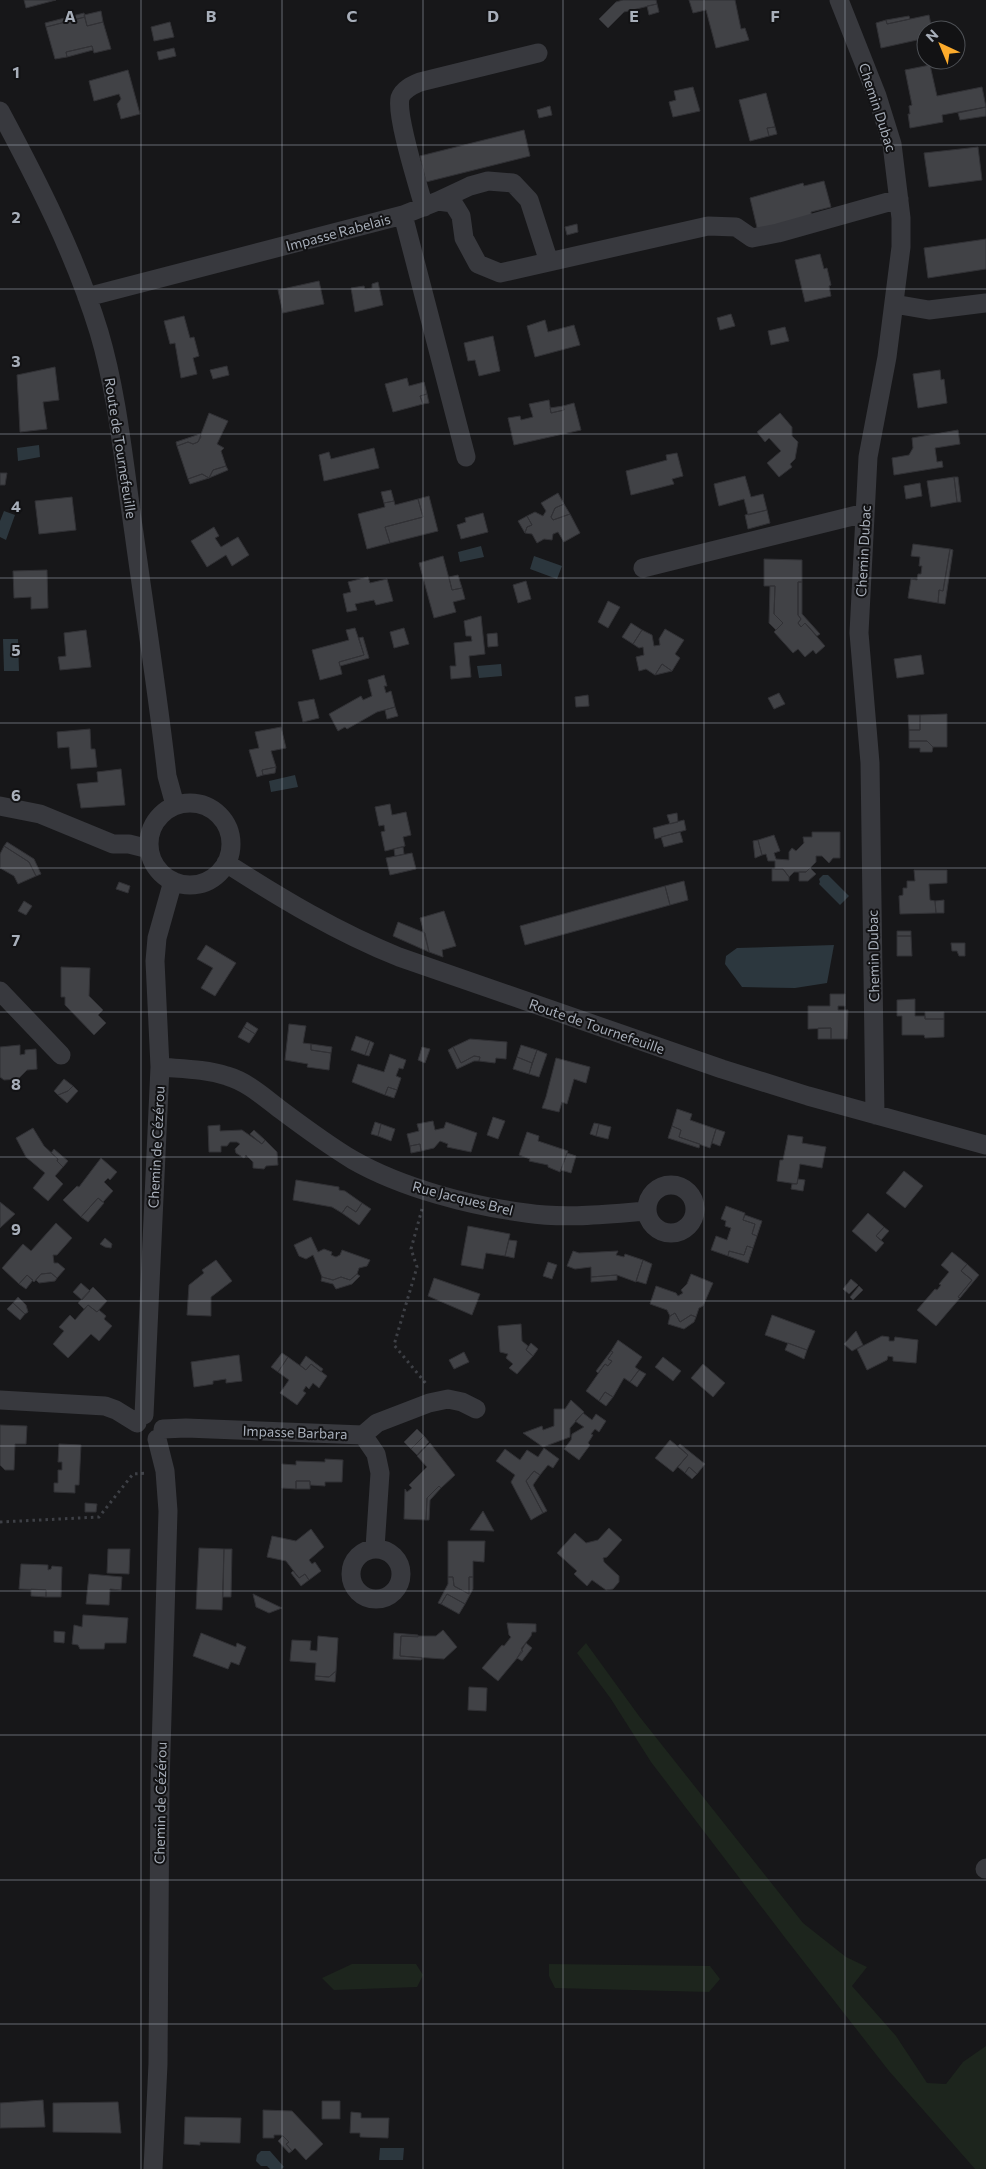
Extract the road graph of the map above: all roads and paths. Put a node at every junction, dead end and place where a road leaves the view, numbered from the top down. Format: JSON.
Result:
{"nodes":[{"id":1,"x":839,"y":0,"type":"edge"},
{"id":2,"x":538,"y":53,"type":"dead end"},
{"id":3,"x":0,"y":111,"type":"edge"},
{"id":4,"x":899,"y":199,"type":"junction"},
{"id":5,"x":431,"y":204,"type":"junction"},
{"id":6,"x":403,"y":215,"type":"junction"},
{"id":7,"x":550,"y":262,"type":"junction"},
{"id":8,"x":88,"y":297,"type":"junction"},
{"id":9,"x":986,"y":303,"type":"edge"},
{"id":10,"x":894,"y":304,"type":"junction"},
{"id":11,"x":466,"y":457,"type":"dead end"},
{"id":12,"x":866,"y":513,"type":"junction"},
{"id":13,"x":643,"y":568,"type":"dead end"},
{"id":14,"x":175,"y":805,"type":"junction"},
{"id":15,"x":0,"y":806,"type":"edge"},
{"id":16,"x":148,"y":849,"type":"junction"},
{"id":17,"x":226,"y":863,"type":"junction"},
{"id":18,"x":173,"y":881,"type":"junction"},
{"id":19,"x":0,"y":991,"type":"edge"},
{"id":20,"x":61,"y":1055,"type":"dead end"},
{"id":21,"x":160,"y":1067,"type":"junction"},
{"id":22,"x":875,"y":1115,"type":"junction"},
{"id":23,"x":986,"y":1145,"type":"edge"},
{"id":24,"x":428,"y":1191,"type":"junction"},
{"id":25,"x":647,"y":1211,"type":"dead end"},
{"id":26,"x":0,"y":1400,"type":"edge"},
{"id":27,"x":429,"y":1403,"type":"junction"},
{"id":28,"x":476,"y":1409,"type":"dead end"},
{"id":29,"x":141,"y":1419,"type":"junction"},
{"id":30,"x":160,"y":1434,"type":"junction"},
{"id":31,"x":363,"y":1436,"type":"junction"},
{"id":32,"x":165,"y":1471,"type":"junction"},
{"id":33,"x":0,"y":1522,"type":"edge"},
{"id":34,"x":375,"y":1548,"type":"dead end"},
{"id":35,"x":153,"y":2169,"type":"edge"}],
"edges":[{"from":1,"to":4,"type":"street","name":"Chemin Dubac"},
{"from":2,"to":5,"type":"street"},
{"from":3,"to":8,"type":"street","name":"Route de Tournefeuille"},
{"from":4,"to":7,"type":"street"},
{"from":4,"to":10,"type":"street","name":"Chemin Dubac"},
{"from":5,"to":6,"type":"street"},
{"from":5,"to":7,"type":"street"},
{"from":5,"to":7,"type":"street"},
{"from":6,"to":8,"type":"street","name":"Impasse Rabelais"},
{"from":6,"to":11,"type":"street","name":"Impasse Rabelais"},
{"from":8,"to":14,"type":"street","name":"Route de Tournefeuille"},
{"from":9,"to":10,"type":"street"},
{"from":10,"to":12,"type":"street","name":"Chemin Dubac"},
{"from":12,"to":13,"type":"street"},
{"from":12,"to":22,"type":"street","name":"Chemin Dubac"},
{"from":14,"to":16,"type":"street"},
{"from":14,"to":17,"type":"street"},
{"from":15,"to":16,"type":"street"},
{"from":16,"to":18,"type":"street"},
{"from":17,"to":18,"type":"street"},
{"from":17,"to":22,"type":"street","name":"Route de Tournefeuille"},
{"from":18,"to":21,"type":"street","name":"Chemin de Cézérou"},
{"from":19,"to":20,"type":"street"},
{"from":21,"to":24,"type":"street","name":"Rue Jacques Brel"},
{"from":21,"to":29,"type":"street","name":"Chemin de Cézérou"},
{"from":22,"to":23,"type":"street","name":"Route de Tournefeuille"},
{"from":24,"to":25,"type":"street","name":"Rue Jacques Brel"},
{"from":24,"to":27,"type":"path"},
{"from":26,"to":29,"type":"street"},
{"from":27,"to":28,"type":"street","name":"Impasse Barbara"},
{"from":27,"to":31,"type":"street","name":"Impasse Barbara"},
{"from":29,"to":30,"type":"street"},
{"from":30,"to":31,"type":"street","name":"Impasse Barbara"},
{"from":30,"to":32,"type":"street","name":"Chemin de Cézérou"},
{"from":31,"to":34,"type":"street"},
{"from":32,"to":33,"type":"path"},
{"from":32,"to":35,"type":"street","name":"Chemin de Cézérou"}]}
